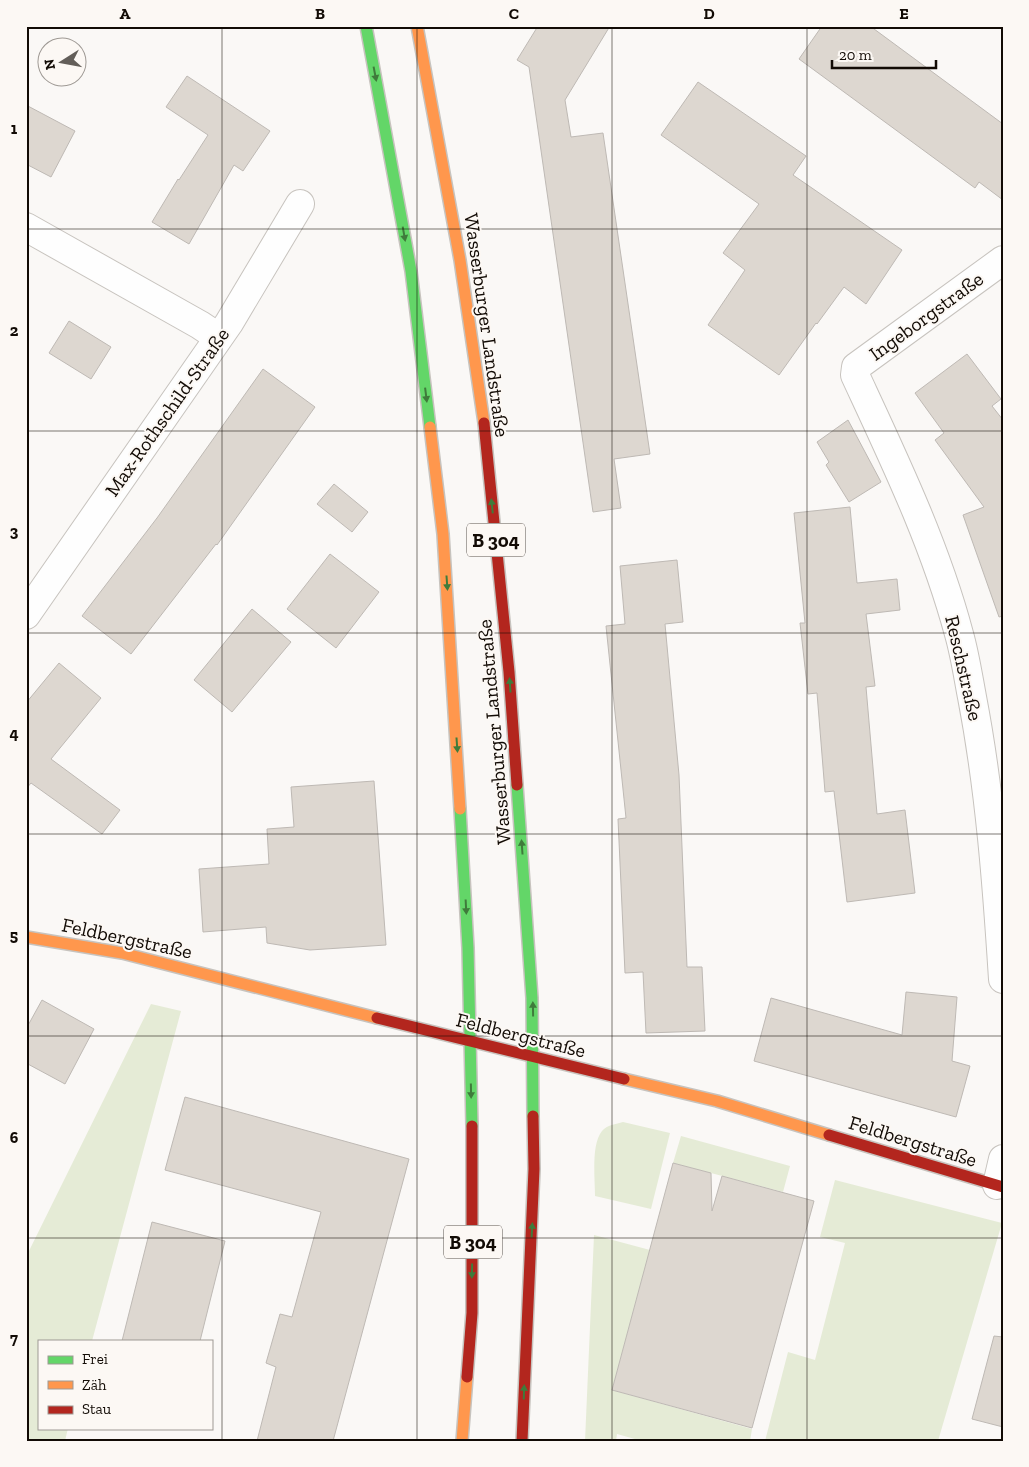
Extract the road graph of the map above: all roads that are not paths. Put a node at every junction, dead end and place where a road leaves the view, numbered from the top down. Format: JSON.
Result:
{"nodes":[{"id":1,"x":366,"y":26,"type":"edge"},
{"id":2,"x":419,"y":28,"type":"edge"},
{"id":3,"x":300,"y":204,"type":"dead end"},
{"id":4,"x":26,"y":227,"type":"edge"},
{"id":5,"x":1003,"y":260,"type":"edge"},
{"id":6,"x":218,"y":337,"type":"junction"},
{"id":7,"x":855,"y":375,"type":"joint"},
{"id":8,"x":26,"y":615,"type":"edge"},
{"id":9,"x":26,"y":937,"type":"edge"},
{"id":10,"x":1003,"y":979,"type":"edge"},
{"id":11,"x":470,"y":1042,"type":"junction"},
{"id":12,"x":534,"y":1058,"type":"junction"},
{"id":13,"x":1003,"y":1159,"type":"edge"},
{"id":14,"x":1000,"y":1186,"type":"edge"},
{"id":15,"x":462,"y":1441,"type":"edge"},
{"id":16,"x":522,"y":1441,"type":"edge"}],
"edges":[{"from":1,"to":11,"type":"main road","name":"Wasserburger Landstraße","number":"B 304","one_way":true},
{"from":12,"to":2,"type":"main road","name":"Wasserburger Landstraße","number":"B 304","one_way":true},
{"from":3,"to":6,"type":"street","name":"Max-Rothschild-Straße"},
{"from":4,"to":6,"type":"street"},
{"from":5,"to":7,"type":"street","name":"Ingeborgstraße"},
{"from":6,"to":8,"type":"street","name":"Max-Rothschild-Straße"},
{"from":7,"to":10,"type":"street","name":"Reschstraße"},
{"from":9,"to":11,"type":"main road","name":"Feldbergstraße"},
{"from":11,"to":12,"type":"main road","name":"Feldbergstraße"},
{"from":11,"to":15,"type":"main road","name":"Wasserburger Landstraße","number":"B 304","one_way":true},
{"from":12,"to":14,"type":"main road","name":"Feldbergstraße"},
{"from":16,"to":12,"type":"main road","name":"Wasserburger Landstraße","number":"B 304","one_way":true},
{"from":13,"to":14,"type":"street"}]}
